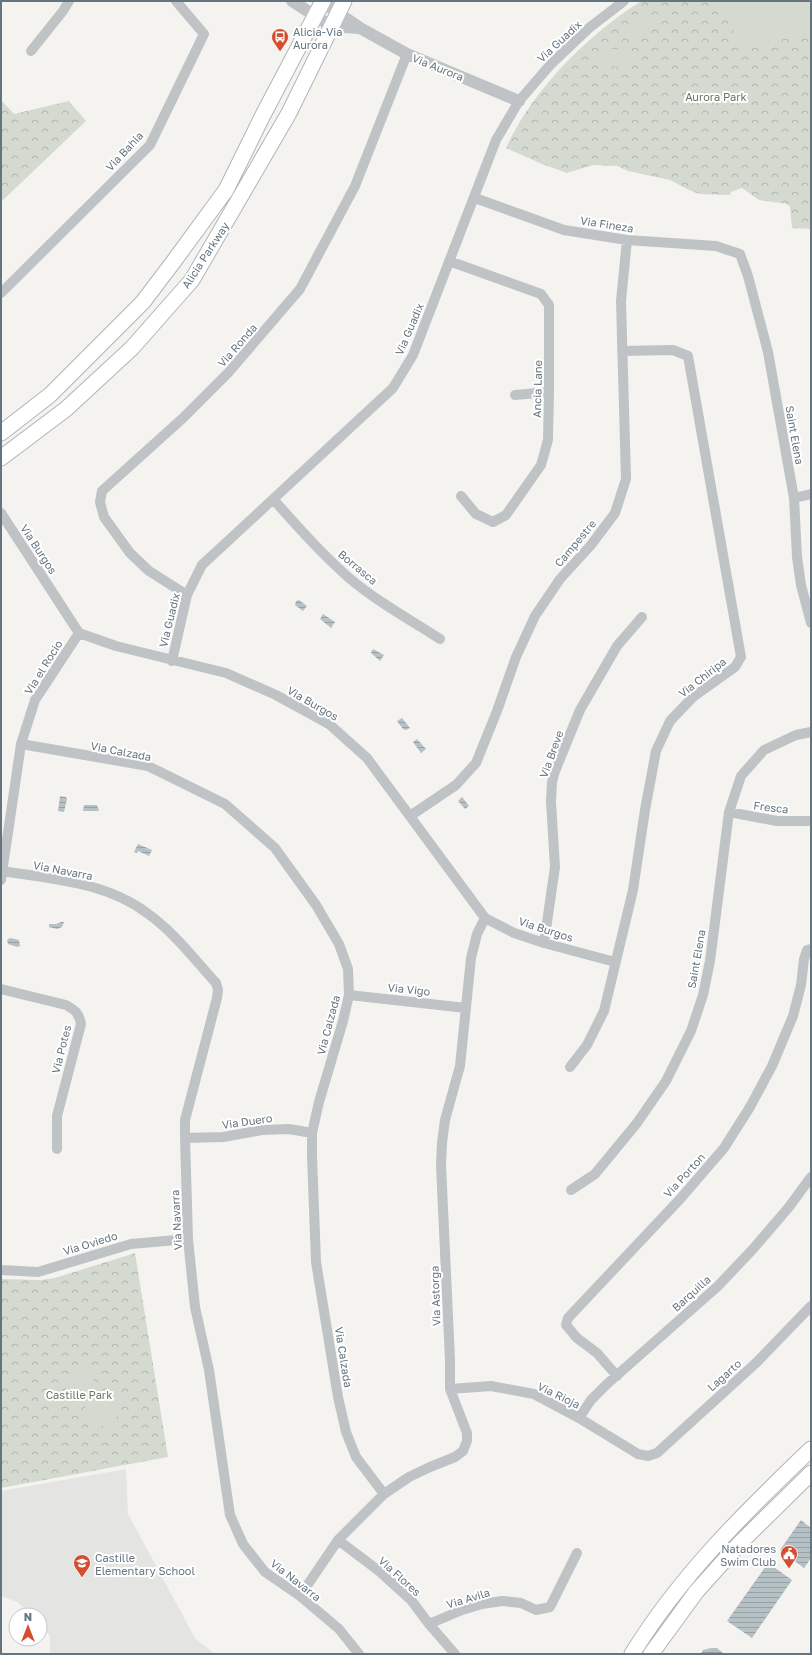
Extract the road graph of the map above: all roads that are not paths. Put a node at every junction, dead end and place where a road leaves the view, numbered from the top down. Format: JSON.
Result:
{"nodes":[{"id":1,"x":70,"y":1,"type":"edge"},
{"id":2,"x":176,"y":1,"type":"edge"},
{"id":3,"x":292,"y":1,"type":"edge"},
{"id":4,"x":322,"y":1,"type":"edge"},
{"id":5,"x":624,"y":1,"type":"edge"},
{"id":6,"x":341,"y":7,"type":"edge"},
{"id":7,"x":316,"y":17,"type":"junction"},
{"id":8,"x":331,"y":26,"type":"junction"},
{"id":9,"x":360,"y":28,"type":"junction"},
{"id":10,"x":31,"y":51,"type":"dead end"},
{"id":11,"x":407,"y":54,"type":"junction"},
{"id":12,"x":518,"y":102,"type":"junction"},
{"id":13,"x":475,"y":198,"type":"junction"},
{"id":14,"x":627,"y":240,"type":"junction"},
{"id":15,"x":740,"y":254,"type":"joint"},
{"id":16,"x":449,"y":262,"type":"junction"},
{"id":17,"x":1,"y":293,"type":"edge"},
{"id":18,"x":622,"y":351,"type":"junction"},
{"id":19,"x":549,"y":392,"type":"junction"},
{"id":20,"x":515,"y":395,"type":"dead end"},
{"id":21,"x":1,"y":433,"type":"edge"},
{"id":22,"x":1,"y":458,"type":"edge"},
{"id":23,"x":811,"y":494,"type":"edge"},
{"id":24,"x":461,"y":496,"type":"dead end"},
{"id":25,"x":794,"y":498,"type":"junction"},
{"id":26,"x":273,"y":499,"type":"junction"},
{"id":27,"x":1,"y":512,"type":"edge"},
{"id":28,"x":187,"y":595,"type":"junction"},
{"id":29,"x":642,"y":617,"type":"dead end"},
{"id":30,"x":811,"y":623,"type":"edge"},
{"id":31,"x":79,"y":633,"type":"junction"},
{"id":32,"x":440,"y":639,"type":"dead end"},
{"id":33,"x":172,"y":661,"type":"junction"},
{"id":34,"x":811,"y":732,"type":"edge"},
{"id":35,"x":22,"y":744,"type":"junction"},
{"id":36,"x":729,"y":812,"type":"junction"},
{"id":37,"x":410,"y":816,"type":"junction"},
{"id":38,"x":811,"y":821,"type":"edge"},
{"id":39,"x":2,"y":875,"type":"edge"},
{"id":40,"x":485,"y":918,"type":"junction"},
{"id":41,"x":544,"y":943,"type":"junction"},
{"id":42,"x":809,"y":950,"type":"edge"},
{"id":43,"x":615,"y":962,"type":"junction"},
{"id":44,"x":1,"y":989,"type":"edge"},
{"id":45,"x":349,"y":994,"type":"junction"},
{"id":46,"x":466,"y":1008,"type":"junction"},
{"id":47,"x":570,"y":1067,"type":"dead end"},
{"id":48,"x":312,"y":1133,"type":"junction"},
{"id":49,"x":185,"y":1138,"type":"junction"},
{"id":50,"x":56,"y":1148,"type":"dead end"},
{"id":51,"x":811,"y":1177,"type":"edge"},
{"id":52,"x":571,"y":1190,"type":"dead end"},
{"id":53,"x":188,"y":1239,"type":"junction"},
{"id":54,"x":1,"y":1270,"type":"edge"},
{"id":55,"x":811,"y":1306,"type":"edge"},
{"id":56,"x":617,"y":1376,"type":"junction"},
{"id":57,"x":450,"y":1389,"type":"junction"},
{"id":58,"x":579,"y":1418,"type":"junction"},
{"id":59,"x":811,"y":1449,"type":"edge"},
{"id":60,"x":648,"y":1456,"type":"joint"},
{"id":61,"x":811,"y":1473,"type":"edge"},
{"id":62,"x":384,"y":1494,"type":"junction"},
{"id":63,"x":338,"y":1540,"type":"junction"},
{"id":64,"x":577,"y":1553,"type":"dead end"},
{"id":65,"x":300,"y":1596,"type":"junction"},
{"id":66,"x":429,"y":1624,"type":"junction"},
{"id":67,"x":359,"y":1654,"type":"edge"},
{"id":68,"x":455,"y":1654,"type":"edge"},
{"id":69,"x":632,"y":1654,"type":"edge"},
{"id":70,"x":651,"y":1654,"type":"edge"}],
"edges":[{"from":1,"to":10,"type":"street"},
{"from":2,"to":17,"type":"street","name":"Via Bahia"},
{"from":3,"to":7,"type":"street","name":"Via Aurora"},
{"from":4,"to":6,"type":"street","name":"Via Aurora"},
{"from":4,"to":7,"type":"main road","name":"Alicia Parkway"},
{"from":5,"to":12,"type":"street","name":"Via Guadix"},
{"from":6,"to":8,"type":"main road","name":"Alicia Parkway"},
{"from":6,"to":9,"type":"street","name":"Via Aurora"},
{"from":7,"to":8,"type":"street","name":"Via Aurora"},
{"from":7,"to":21,"type":"main road","name":"Alicia Parkway"},
{"from":8,"to":9,"type":"street","name":"Via Aurora"},
{"from":8,"to":22,"type":"main road","name":"Alicia Parkway"},
{"from":9,"to":11,"type":"street","name":"Via Aurora"},
{"from":11,"to":12,"type":"street","name":"Via Aurora"},
{"from":11,"to":28,"type":"street","name":"Via Ronda"},
{"from":12,"to":13,"type":"street","name":"Via Guadix"},
{"from":13,"to":14,"type":"street","name":"Via Fineza"},
{"from":13,"to":16,"type":"street","name":"Via Guadix"},
{"from":14,"to":15,"type":"street","name":"Via Fineza"},
{"from":14,"to":18,"type":"street","name":"Campestre"},
{"from":15,"to":25,"type":"street","name":"Saint Elena"},
{"from":16,"to":19,"type":"street","name":"Ancia Lane"},
{"from":16,"to":26,"type":"street","name":"Via Guadix"},
{"from":18,"to":37,"type":"street","name":"Campestre"},
{"from":18,"to":43,"type":"street","name":"Via Chiripa"},
{"from":19,"to":20,"type":"street"},
{"from":19,"to":24,"type":"street","name":"Ancia Lane"},
{"from":23,"to":25,"type":"street"},
{"from":25,"to":30,"type":"street","name":"Saint Elena"},
{"from":26,"to":28,"type":"street","name":"Via Guadix"},
{"from":26,"to":32,"type":"street","name":"Borrasca"},
{"from":27,"to":31,"type":"street","name":"Via Burgos"},
{"from":28,"to":33,"type":"street","name":"Via Guadix"},
{"from":29,"to":41,"type":"street","name":"Via Breve"},
{"from":31,"to":33,"type":"street","name":"Via Burgos"},
{"from":31,"to":35,"type":"street","name":"Via el Rocio"},
{"from":33,"to":37,"type":"street","name":"Via Burgos"},
{"from":34,"to":36,"type":"street","name":"Saint Elena"},
{"from":35,"to":39,"type":"street","name":"Via el Rocio"},
{"from":35,"to":45,"type":"street","name":"Via Calzada"},
{"from":36,"to":38,"type":"street","name":"Fresca"},
{"from":36,"to":52,"type":"street","name":"Saint Elena"},
{"from":37,"to":40,"type":"street","name":"Via Burgos"},
{"from":39,"to":49,"type":"street","name":"Via Navarra"},
{"from":40,"to":41,"type":"street","name":"Via Burgos"},
{"from":40,"to":46,"type":"street","name":"Via Astorga"},
{"from":41,"to":43,"type":"street","name":"Via Burgos"},
{"from":42,"to":56,"type":"street","name":"Via Porton"},
{"from":43,"to":47,"type":"street","name":"Via Chiripa"},
{"from":44,"to":50,"type":"street","name":"Via Potes"},
{"from":45,"to":46,"type":"street","name":"Via Vigo"},
{"from":45,"to":48,"type":"street","name":"Via Calzada"},
{"from":46,"to":57,"type":"street","name":"Via Astorga"},
{"from":48,"to":49,"type":"street","name":"Via Duero"},
{"from":48,"to":62,"type":"street","name":"Via Calzada"},
{"from":49,"to":53,"type":"street","name":"Via Navarra"},
{"from":51,"to":56,"type":"street","name":"Barquilla"},
{"from":53,"to":54,"type":"street","name":"Via Oviedo"},
{"from":53,"to":65,"type":"street","name":"Via Navarra"},
{"from":55,"to":60,"type":"street","name":"Lagarto"},
{"from":56,"to":58,"type":"street","name":"Barquilla"},
{"from":57,"to":58,"type":"street","name":"Via Rioja"},
{"from":57,"to":62,"type":"street","name":"Via Astorga"},
{"from":58,"to":60,"type":"street","name":"Via Rioja"},
{"from":59,"to":69,"type":"main road"},
{"from":61,"to":70,"type":"main road"},
{"from":62,"to":63,"type":"street","name":"Via Astorga"},
{"from":63,"to":65,"type":"street","name":"Via Astorga"},
{"from":63,"to":66,"type":"street","name":"Via Flores"},
{"from":64,"to":66,"type":"street","name":"Via Avila"},
{"from":65,"to":67,"type":"street","name":"Via Navarra"},
{"from":66,"to":68,"type":"street","name":"Via Flores"}]}
